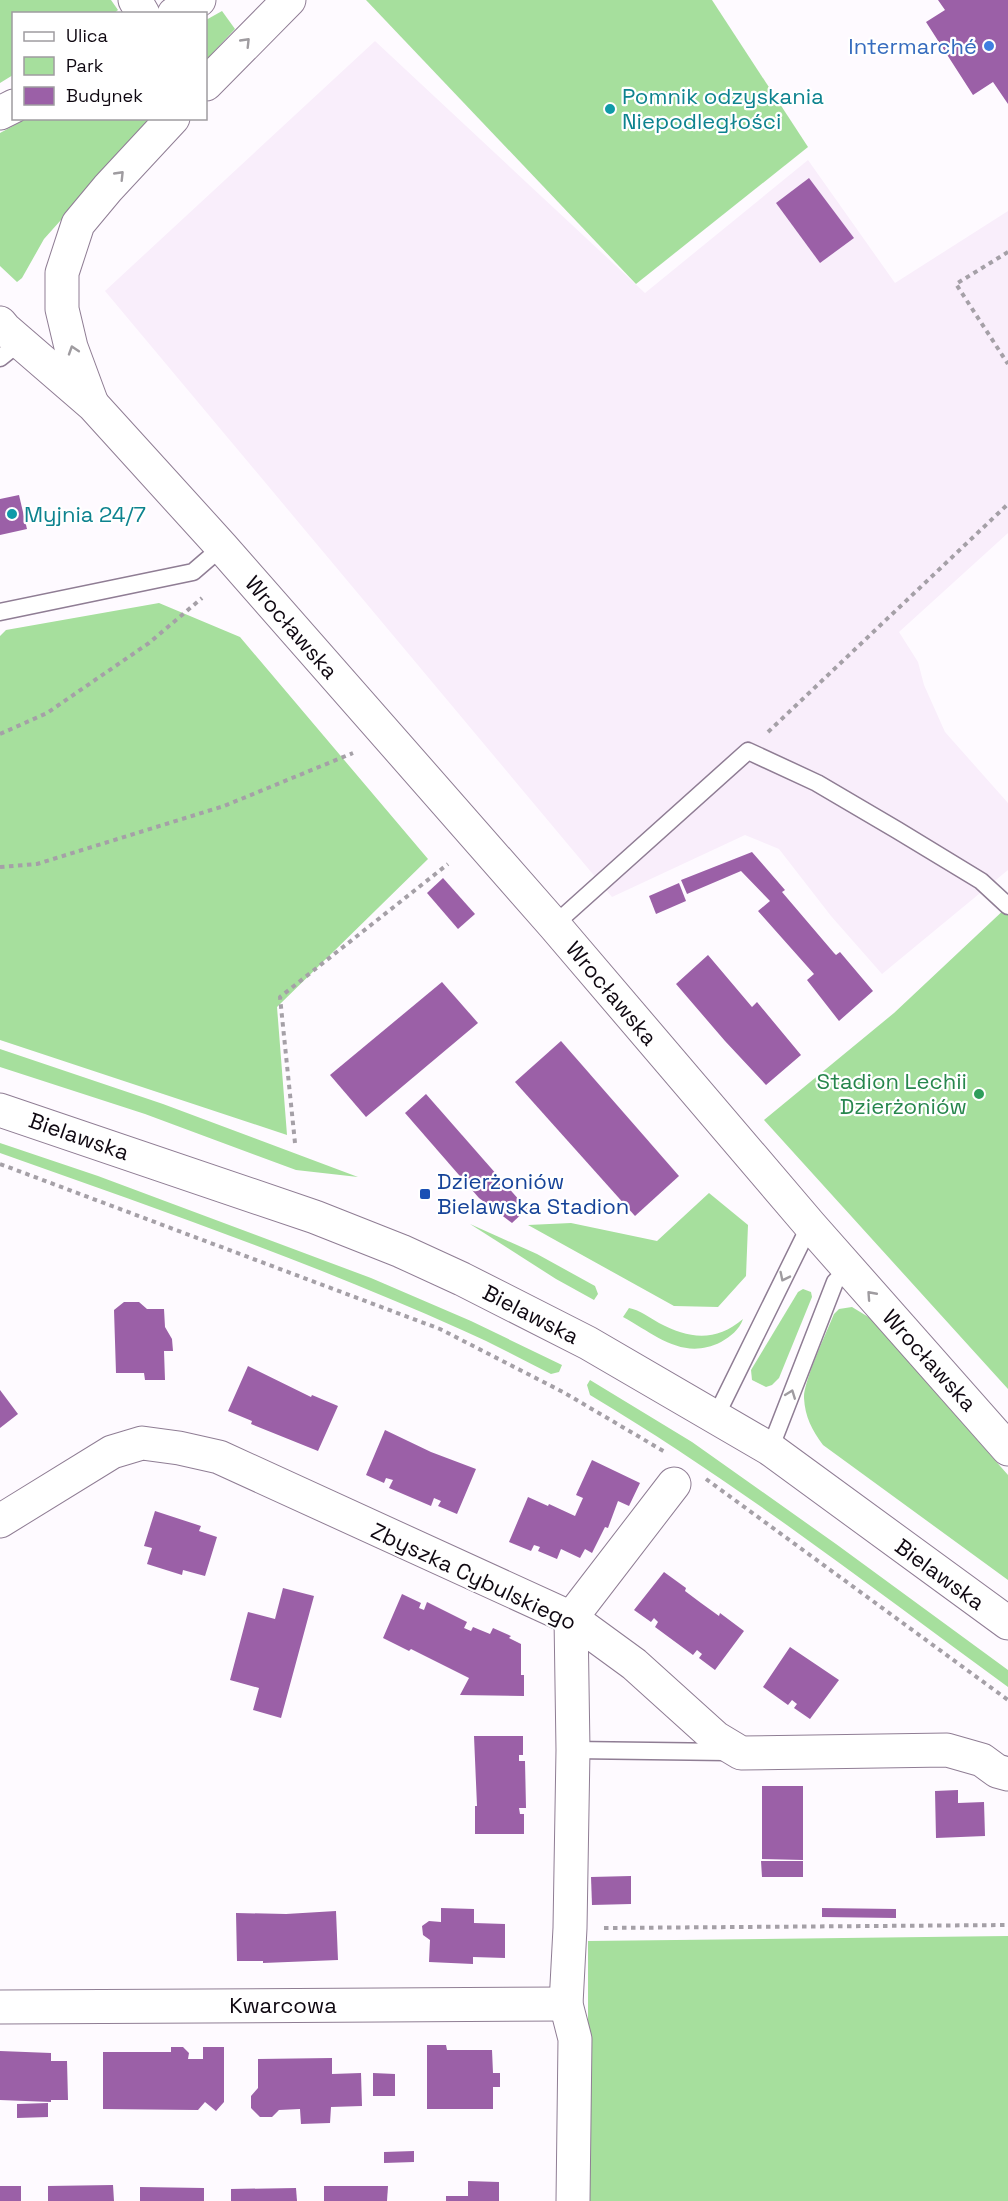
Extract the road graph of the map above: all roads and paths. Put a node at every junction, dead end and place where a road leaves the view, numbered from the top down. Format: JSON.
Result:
{"nodes":[{"id":1,"x":199,"y":0,"type":"edge"},
{"id":2,"x":289,"y":0,"type":"edge"},
{"id":3,"x":178,"y":12,"type":"edge"},
{"id":4,"x":207,"y":83,"type":"edge"},
{"id":5,"x":171,"y":120,"type":"edge"},
{"id":6,"x":1008,"y":252,"type":"edge"},
{"id":7,"x":7,"y":341,"type":"edge"},
{"id":8,"x":1008,"y":364,"type":"edge"},
{"id":9,"x":93,"y":405,"type":"junction"},
{"id":10,"x":1008,"y":504,"type":"edge"},
{"id":11,"x":222,"y":547,"type":"junction"},
{"id":12,"x":210,"y":591,"type":"dead end"},
{"id":13,"x":0,"y":612,"type":"edge"},
{"id":14,"x":0,"y":734,"type":"edge"},
{"id":15,"x":748,"y":751,"type":"junction"},
{"id":16,"x":353,"y":753,"type":"dead end"},
{"id":17,"x":448,"y":864,"type":"dead end"},
{"id":18,"x":0,"y":867,"type":"edge"},
{"id":19,"x":1008,"y":906,"type":"edge"},
{"id":20,"x":554,"y":925,"type":"junction"},
{"id":21,"x":0,"y":1110,"type":"edge"},
{"id":22,"x":295,"y":1143,"type":"dead end"},
{"id":23,"x":0,"y":1164,"type":"edge"},
{"id":24,"x":810,"y":1225,"type":"junction"},
{"id":25,"x":848,"y":1269,"type":"junction"},
{"id":26,"x":716,"y":1416,"type":"junction"},
{"id":27,"x":770,"y":1449,"type":"junction"},
{"id":28,"x":1008,"y":1449,"type":"edge"},
{"id":29,"x":666,"y":1453,"type":"dead end"},
{"id":30,"x":688,"y":1480,"type":"joint"},
{"id":31,"x":0,"y":1521,"type":"edge"},
{"id":32,"x":571,"y":1618,"type":"junction"},
{"id":33,"x":1008,"y":1623,"type":"edge"},
{"id":34,"x":1008,"y":1700,"type":"edge"},
{"id":35,"x":573,"y":1750,"type":"junction"},
{"id":36,"x":741,"y":1753,"type":"junction"},
{"id":37,"x":1008,"y":1774,"type":"edge"},
{"id":38,"x":1008,"y":1925,"type":"edge"},
{"id":39,"x":570,"y":1928,"type":"junction"},
{"id":40,"x":566,"y":2004,"type":"junction"},
{"id":41,"x":0,"y":2007,"type":"edge"},
{"id":42,"x":573,"y":2201,"type":"edge"}],
"edges":[{"from":1,"to":3,"type":"street"},
{"from":4,"to":2,"type":"street","one_way":true},
{"from":9,"to":5,"type":"street","name":"Wrocławska","one_way":true},
{"from":6,"to":8,"type":"path"},
{"from":7,"to":9,"type":"street","name":"Wrocławska"},
{"from":9,"to":11,"type":"street","name":"Wrocławska"},
{"from":10,"to":15,"type":"path"},
{"from":11,"to":13,"type":"lane"},
{"from":11,"to":20,"type":"street","name":"Wrocławska"},
{"from":12,"to":14,"type":"path"},
{"from":15,"to":19,"type":"lane"},
{"from":15,"to":20,"type":"lane"},
{"from":16,"to":18,"type":"path"},
{"from":17,"to":22,"type":"path"},
{"from":20,"to":24,"type":"street","name":"Wrocławska"},
{"from":21,"to":26,"type":"street","name":"Bielawska"},
{"from":23,"to":29,"type":"path"},
{"from":24,"to":25,"type":"street","name":"Wrocławska"},
{"from":24,"to":26,"type":"lane","one_way":true},
{"from":27,"to":25,"type":"lane","one_way":true},
{"from":28,"to":25,"type":"street","name":"Wrocławska","one_way":true},
{"from":26,"to":27,"type":"street","name":"Bielawska"},
{"from":27,"to":33,"type":"street","name":"Bielawska"},
{"from":30,"to":32,"type":"street"},
{"from":30,"to":34,"type":"path"},
{"from":31,"to":32,"type":"street","name":"Zbyszka Cybulskiego"},
{"from":32,"to":35,"type":"street"},
{"from":32,"to":36,"type":"street","name":"Zbyszka Cybulskiego"},
{"from":35,"to":36,"type":"lane"},
{"from":35,"to":39,"type":"street"},
{"from":36,"to":37,"type":"street"},
{"from":38,"to":39,"type":"path"},
{"from":39,"to":40,"type":"street"},
{"from":40,"to":41,"type":"street","name":"Kwarcowa"},
{"from":40,"to":42,"type":"street"}]}
